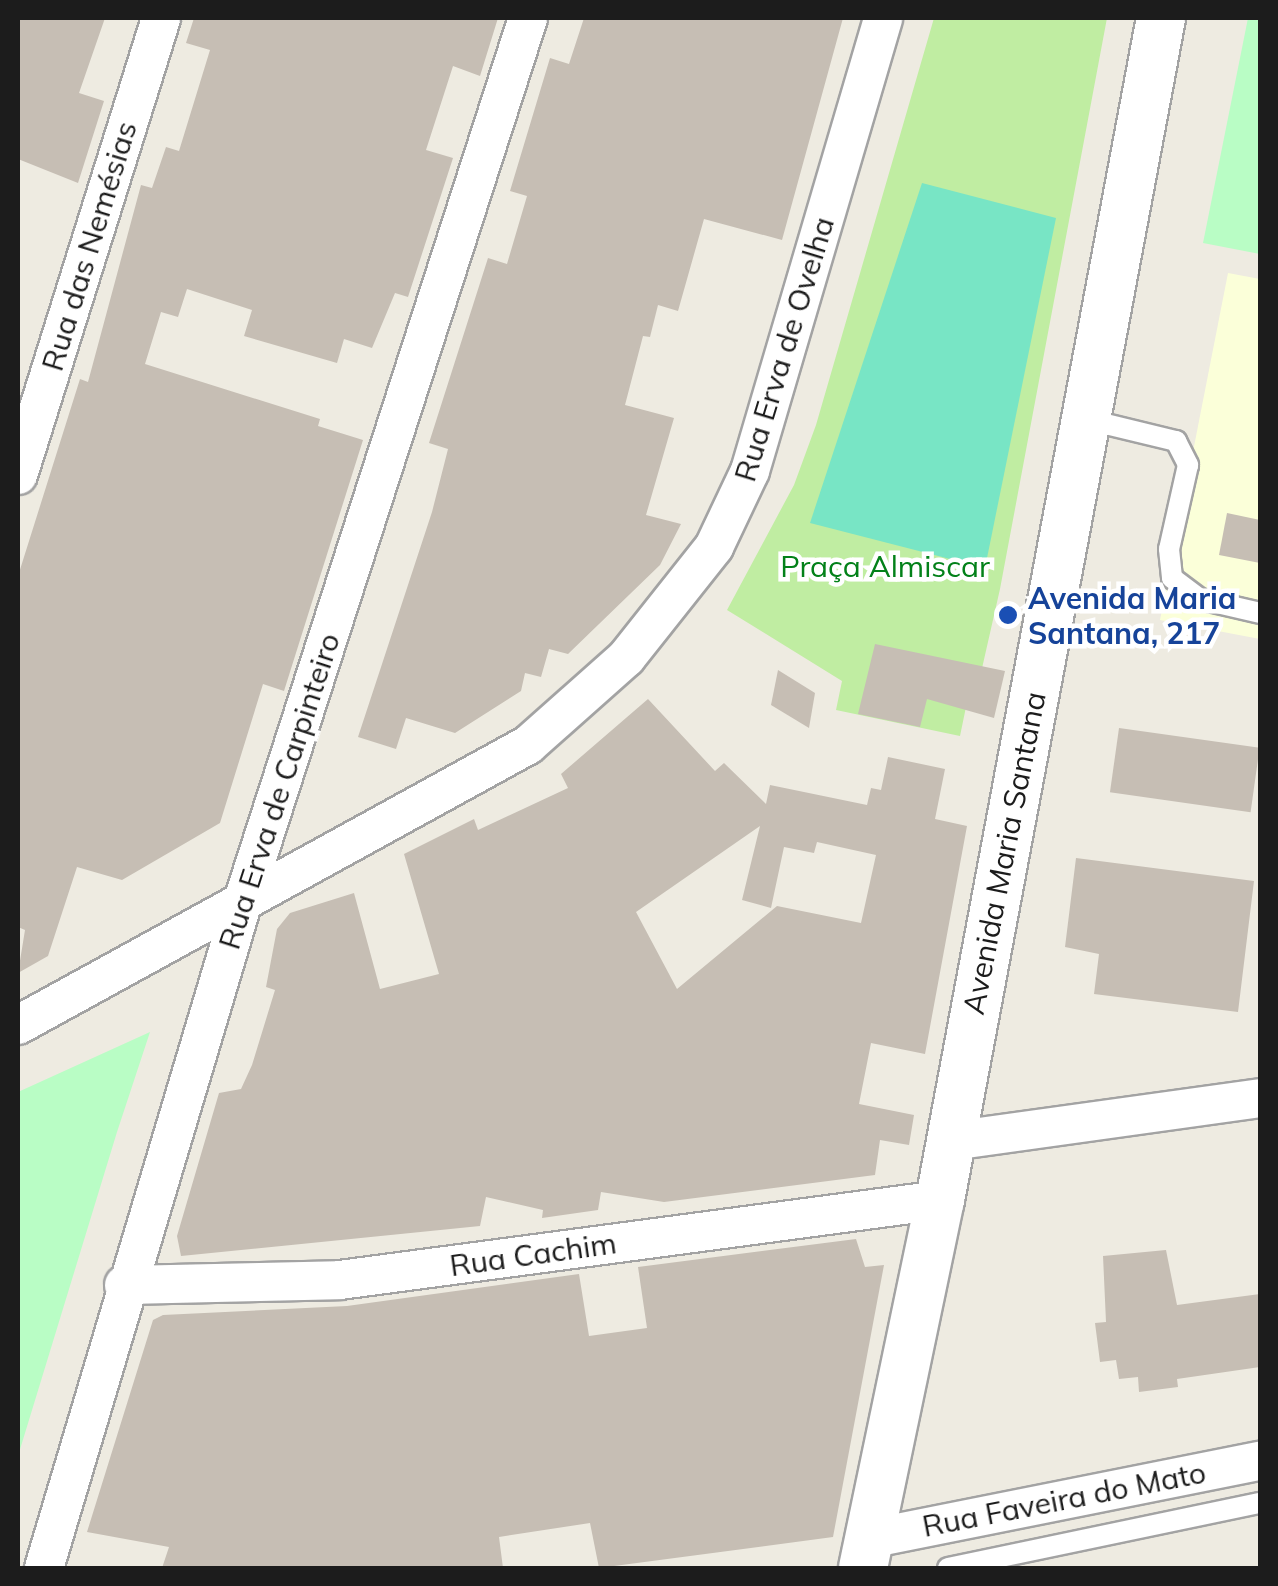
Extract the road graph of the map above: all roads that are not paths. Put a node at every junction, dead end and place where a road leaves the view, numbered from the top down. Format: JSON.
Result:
{"nodes":[{"id":1,"x":161,"y":18,"type":"edge"},
{"id":2,"x":528,"y":18,"type":"edge"},
{"id":3,"x":882,"y":18,"type":"edge"},
{"id":4,"x":1161,"y":18,"type":"edge"},
{"id":5,"x":1085,"y":418,"type":"junction"},
{"id":6,"x":18,"y":475,"type":"edge"},
{"id":7,"x":1260,"y":613,"type":"edge"},
{"id":8,"x":242,"y":901,"type":"junction"},
{"id":9,"x":18,"y":1026,"type":"edge"},
{"id":10,"x":1260,"y":1098,"type":"edge"},
{"id":11,"x":951,"y":1141,"type":"junction"},
{"id":12,"x":940,"y":1200,"type":"junction"},
{"id":13,"x":124,"y":1285,"type":"junction"},
{"id":14,"x":1260,"y":1461,"type":"edge"},
{"id":15,"x":1260,"y":1502,"type":"edge"},
{"id":16,"x":859,"y":1560,"type":"edge"},
{"id":17,"x":44,"y":1568,"type":"edge"},
{"id":18,"x":948,"y":1568,"type":"edge"}],
"edges":[{"from":1,"to":6,"type":"street","name":"Rua das Nemésias"},
{"from":2,"to":8,"type":"street","name":"Rua Erva de Carpinteiro"},
{"from":3,"to":8,"type":"street","name":"Rua Erva de Ovelha"},
{"from":4,"to":5,"type":"street","name":"Avenida Maria Santana"},
{"from":5,"to":7,"type":"lane"},
{"from":5,"to":11,"type":"street","name":"Avenida Maria Santana"},
{"from":8,"to":9,"type":"street","name":"Rua Erva de Ovelha"},
{"from":8,"to":13,"type":"street","name":"Rua Erva de Carpinteiro"},
{"from":10,"to":11,"type":"street"},
{"from":11,"to":12,"type":"street","name":"Avenida Maria Santana"},
{"from":12,"to":13,"type":"street","name":"Rua Cachim"},
{"from":12,"to":16,"type":"street","name":"Avenida Maria Santana"},
{"from":13,"to":17,"type":"street","name":"Rua Erva de Carpinteiro"},
{"from":14,"to":16,"type":"street","name":"Rua Faveira do Mato"},
{"from":15,"to":18,"type":"lane"}]}
